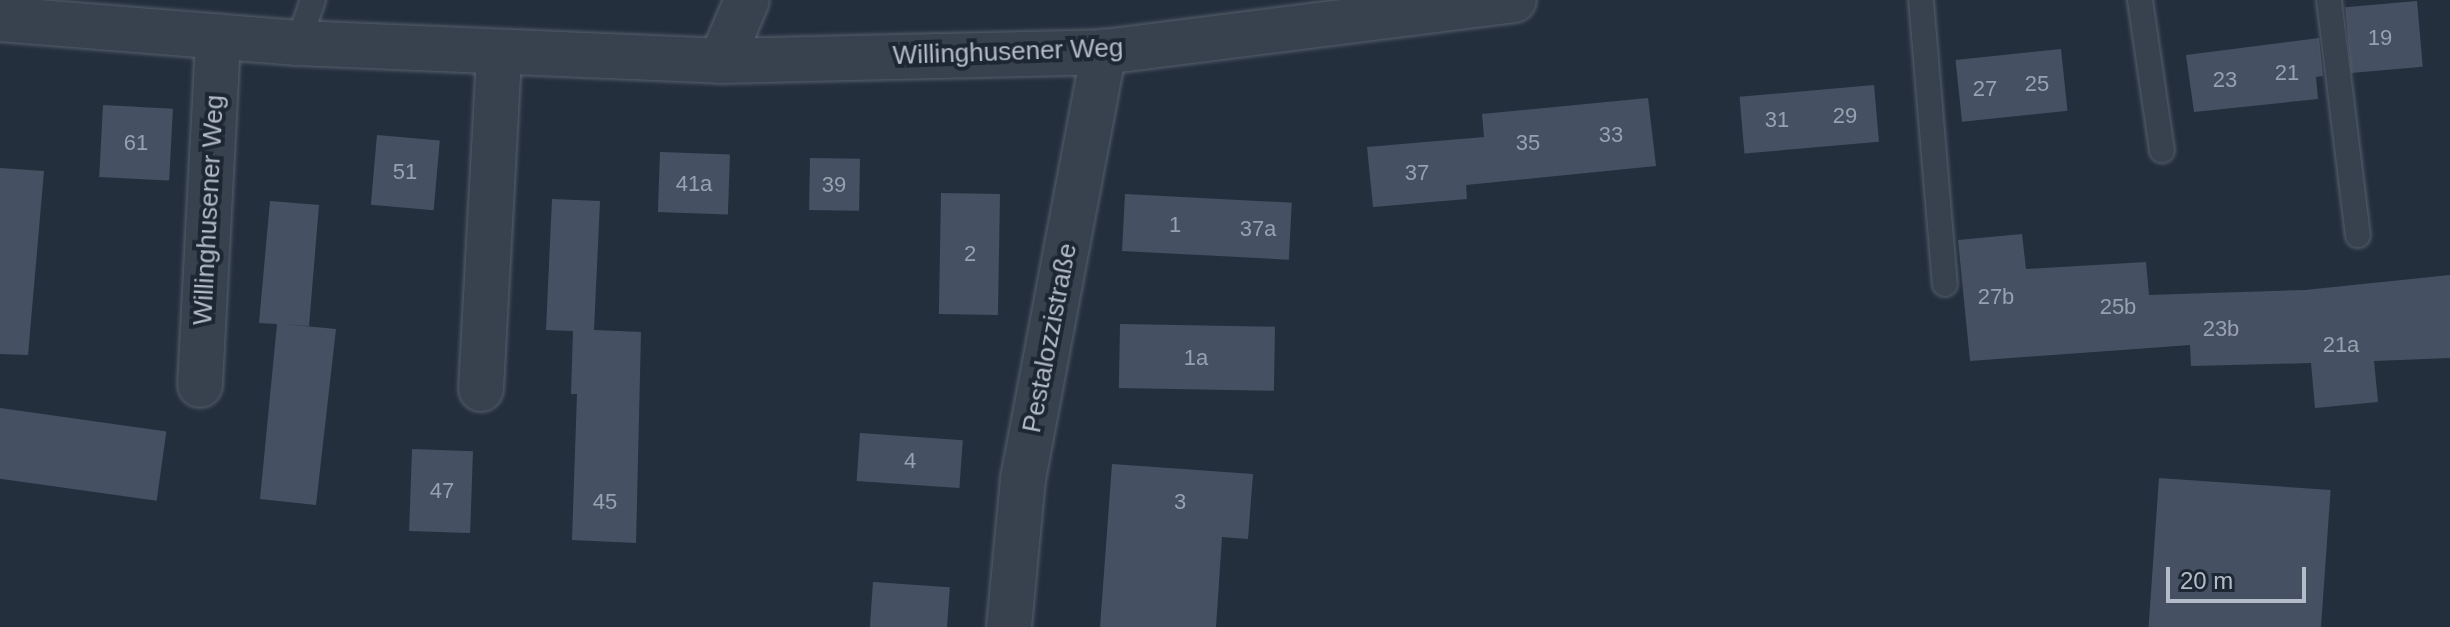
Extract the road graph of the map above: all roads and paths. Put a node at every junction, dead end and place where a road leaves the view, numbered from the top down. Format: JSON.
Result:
{"nodes":[{"id":1,"x":313,"y":0,"type":"edge"},
{"id":2,"x":747,"y":0,"type":"edge"},
{"id":3,"x":1514,"y":0,"type":"edge"},
{"id":4,"x":1921,"y":0,"type":"edge"},
{"id":5,"x":2140,"y":0,"type":"edge"},
{"id":6,"x":2329,"y":0,"type":"edge"},
{"id":7,"x":0,"y":19,"type":"edge"},
{"id":8,"x":218,"y":36,"type":"junction"},
{"id":9,"x":298,"y":43,"type":"junction"},
{"id":10,"x":1104,"y":52,"type":"junction"},
{"id":11,"x":499,"y":53,"type":"junction"},
{"id":12,"x":721,"y":61,"type":"junction"},
{"id":13,"x":2162,"y":150,"type":"dead end"},
{"id":14,"x":2358,"y":235,"type":"dead end"},
{"id":15,"x":1945,"y":284,"type":"dead end"},
{"id":16,"x":200,"y":385,"type":"dead end"},
{"id":17,"x":481,"y":389,"type":"dead end"},
{"id":18,"x":1009,"y":627,"type":"edge"}],
"edges":[{"from":1,"to":9,"type":"lane"},
{"from":2,"to":12,"type":"street"},
{"from":3,"to":10,"type":"street","name":"Willinghusener Weg"},
{"from":4,"to":15,"type":"lane"},
{"from":5,"to":13,"type":"lane"},
{"from":6,"to":14,"type":"lane"},
{"from":7,"to":8,"type":"street","name":"Willinghusener Weg"},
{"from":8,"to":9,"type":"street","name":"Willinghusener Weg"},
{"from":8,"to":16,"type":"street","name":"Willinghusener Weg"},
{"from":9,"to":11,"type":"street","name":"Willinghusener Weg"},
{"from":10,"to":12,"type":"street","name":"Willinghusener Weg"},
{"from":10,"to":18,"type":"street","name":"Pestalozzistraße"},
{"from":11,"to":12,"type":"street","name":"Willinghusener Weg"},
{"from":11,"to":17,"type":"street"}]}
